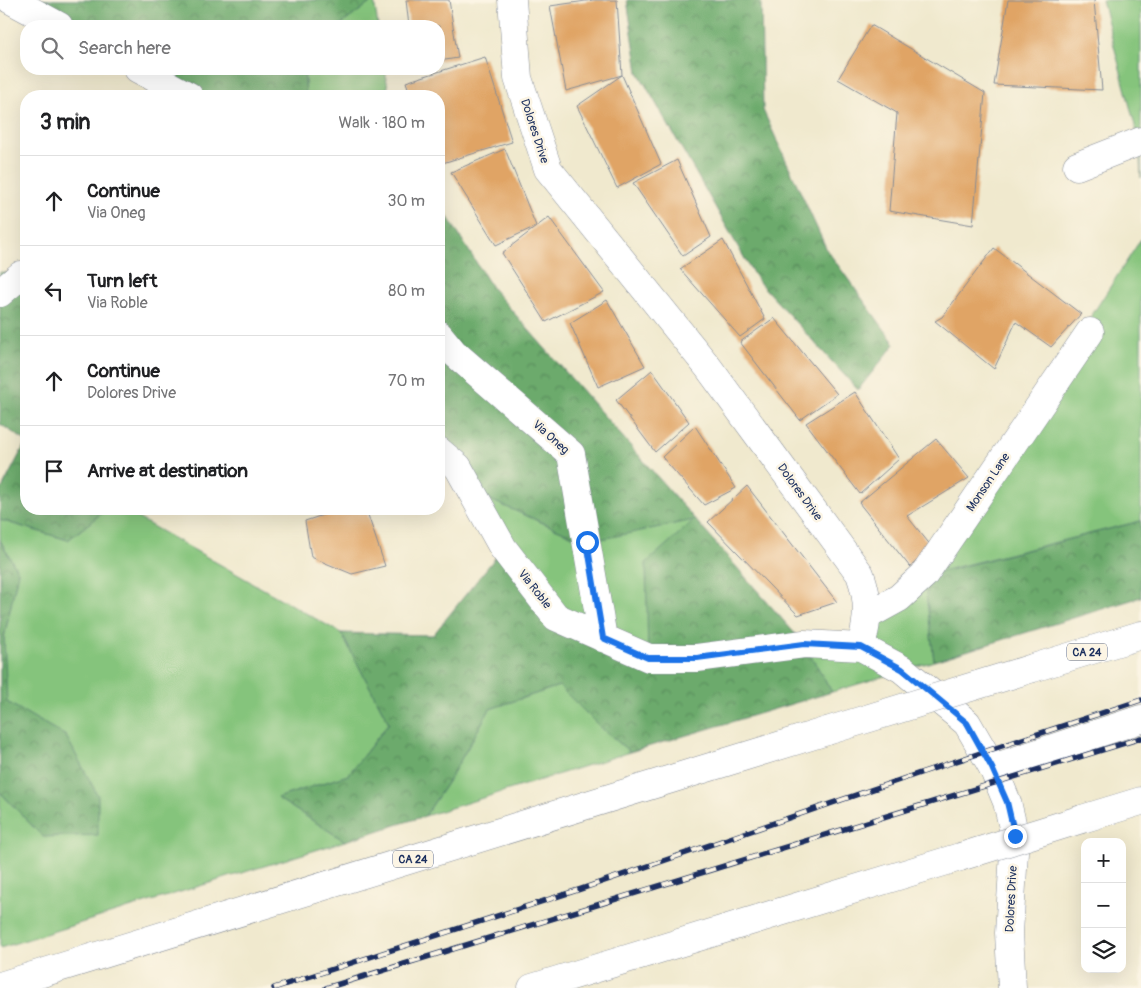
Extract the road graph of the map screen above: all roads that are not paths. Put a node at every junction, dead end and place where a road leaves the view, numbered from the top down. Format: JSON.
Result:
{"nodes":[{"id":1,"x":11,"y":0,"type":"edge"},
{"id":2,"x":512,"y":0,"type":"edge"},
{"id":3,"x":48,"y":20,"type":"edge"},
{"id":4,"x":149,"y":75,"type":"edge"},
{"id":5,"x":177,"y":90,"type":"edge"},
{"id":6,"x":1141,"y":140,"type":"edge"},
{"id":7,"x":1077,"y":166,"type":"dead end"},
{"id":8,"x":16,"y":274,"type":"edge"},
{"id":9,"x":0,"y":293,"type":"edge"},
{"id":10,"x":1090,"y":332,"type":"dead end"},
{"id":11,"x":445,"y":342,"type":"edge"},
{"id":12,"x":445,"y":456,"type":"edge"},
{"id":13,"x":868,"y":615,"type":"junction"},
{"id":14,"x":1141,"y":635,"type":"edge"},
{"id":15,"x":603,"y":638,"type":"junction"},
{"id":16,"x":861,"y":647,"type":"junction"},
{"id":17,"x":1141,"y":719,"type":"edge"},
{"id":18,"x":992,"y":768,"type":"junction"},
{"id":19,"x":1141,"y":801,"type":"edge"},
{"id":20,"x":0,"y":986,"type":"edge"},
{"id":21,"x":532,"y":988,"type":"edge"},
{"id":22,"x":1012,"y":988,"type":"edge"}],
"edges":[{"from":1,"to":3,"type":"main road"},
{"from":2,"to":13,"type":"main road","name":"Dolores Drive"},
{"from":4,"to":5,"type":"main road"},
{"from":6,"to":7,"type":"main road"},
{"from":8,"to":9,"type":"main road"},
{"from":10,"to":13,"type":"main road","name":"Monson Lane"},
{"from":11,"to":15,"type":"main road","name":"Via Oneg"},
{"from":12,"to":15,"type":"main road","name":"Via Roble"},
{"from":13,"to":16,"type":"main road","name":"Dolores Drive"},
{"from":14,"to":20,"type":"main road","number":"CA 24","bridge":true},
{"from":15,"to":16,"type":"main road","name":"Via Roble"},
{"from":16,"to":18,"type":"main road","name":"Dolores Drive"},
{"from":17,"to":18,"type":"main road"},
{"from":18,"to":22,"type":"main road","name":"Dolores Drive"},
{"from":19,"to":21,"type":"main road","bridge":true}]}
